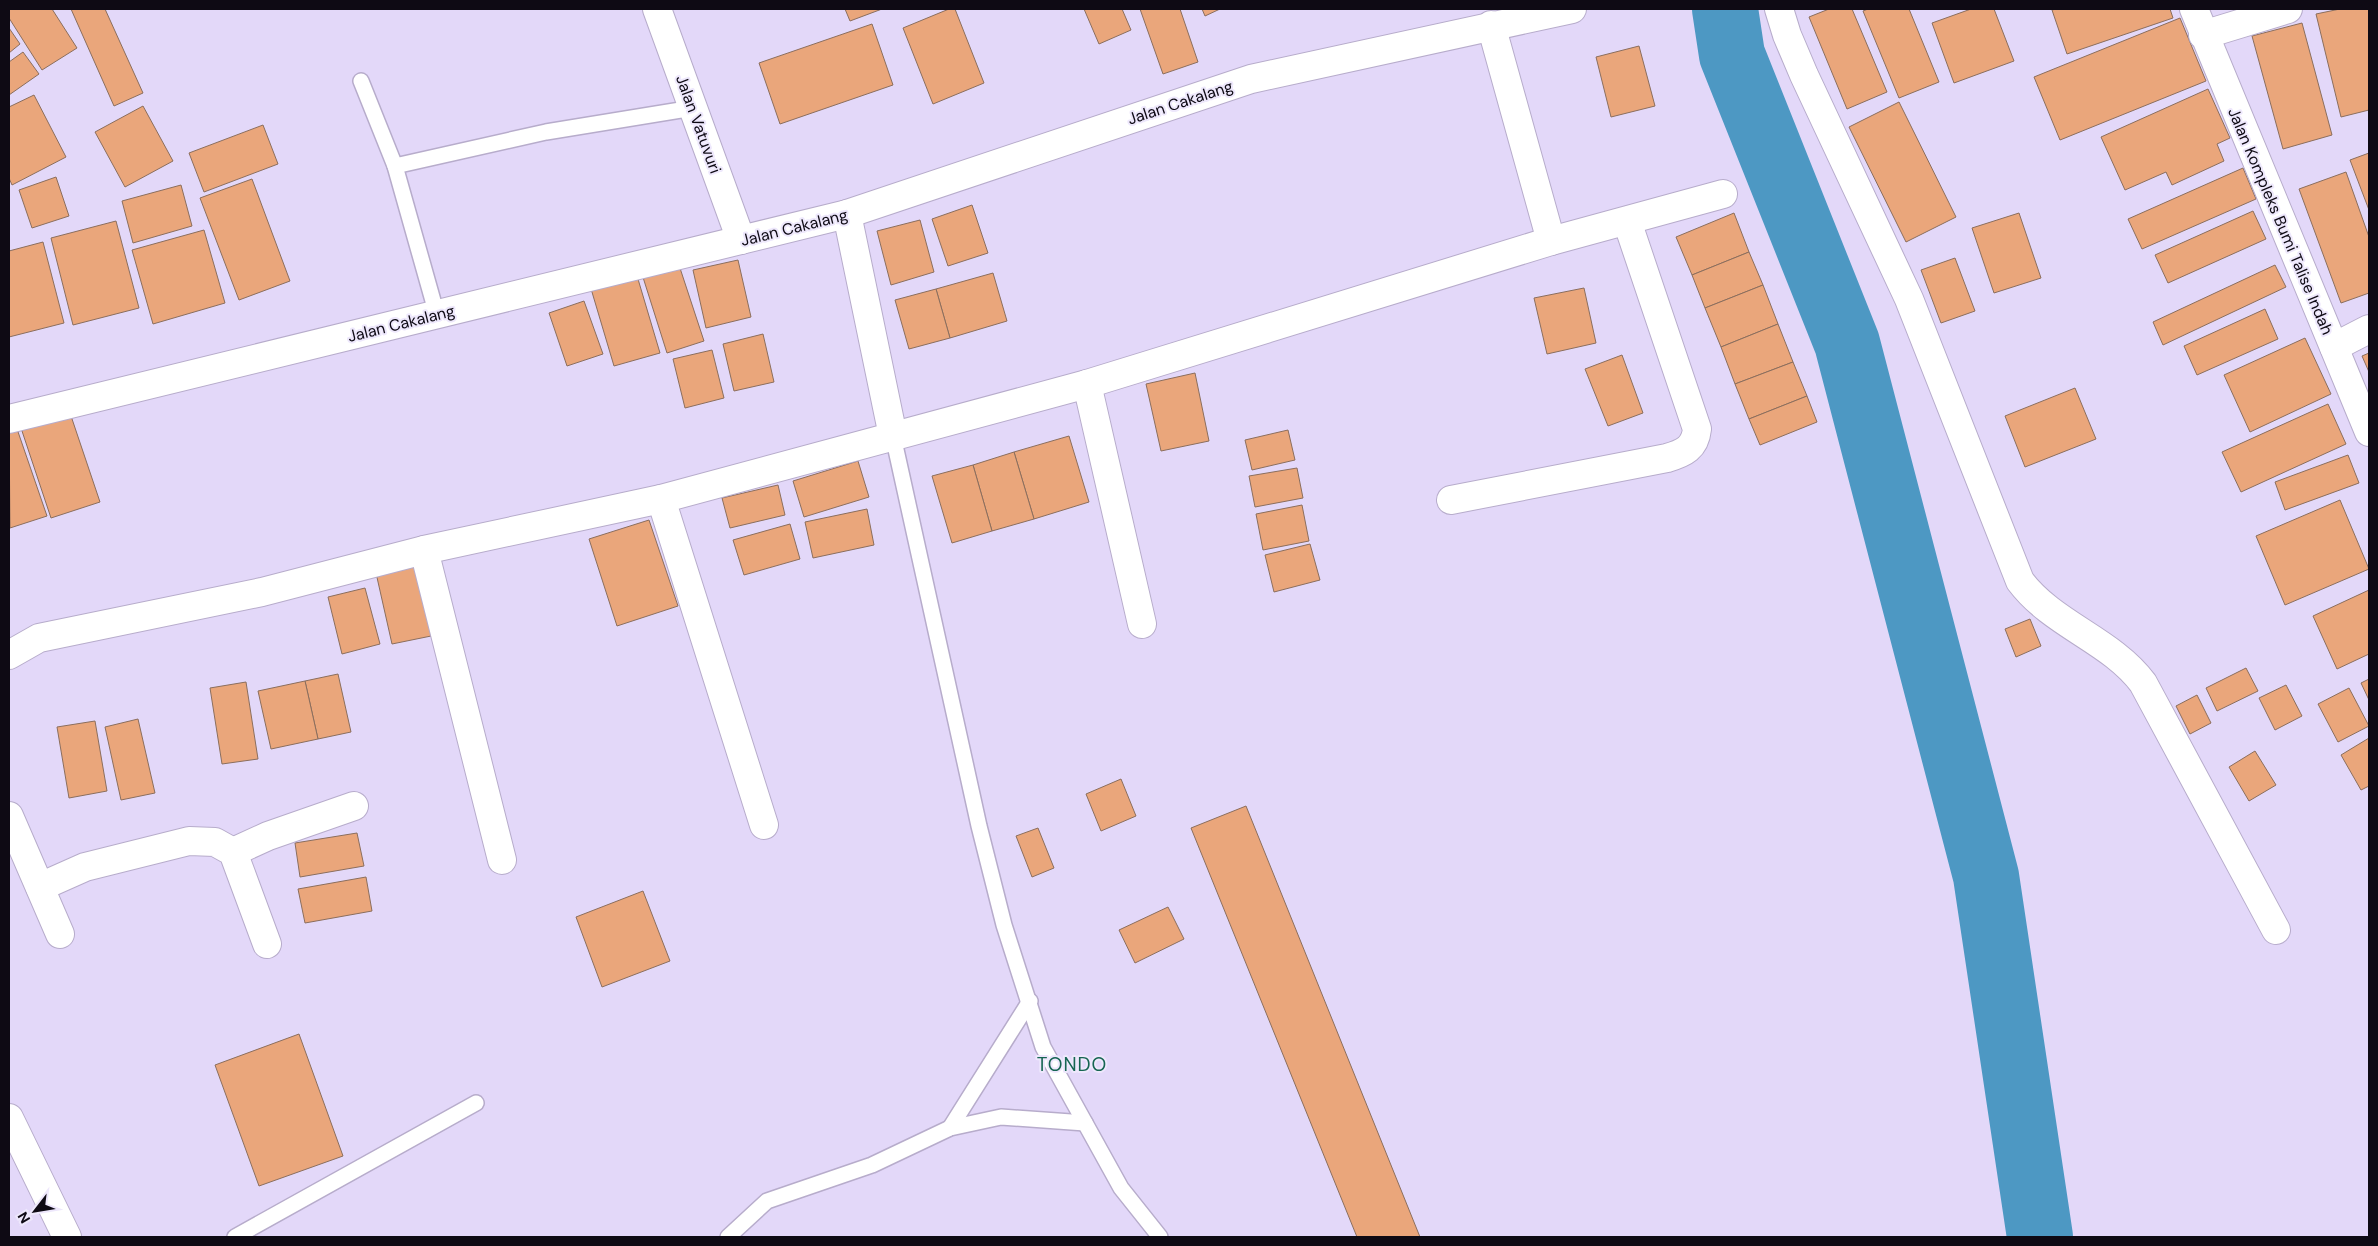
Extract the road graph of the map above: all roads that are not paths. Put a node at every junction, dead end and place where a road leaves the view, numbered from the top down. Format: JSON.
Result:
{"nodes":[{"id":1,"x":657,"y":9,"type":"edge"},
{"id":2,"x":1572,"y":9,"type":"edge"},
{"id":3,"x":1779,"y":9,"type":"edge"},
{"id":4,"x":2194,"y":9,"type":"edge"},
{"id":5,"x":2288,"y":9,"type":"edge"},
{"id":6,"x":1491,"y":25,"type":"junction"},
{"id":7,"x":2203,"y":35,"type":"junction"},
{"id":8,"x":361,"y":81,"type":"dead end"},
{"id":9,"x":693,"y":108,"type":"junction"},
{"id":10,"x":395,"y":166,"type":"junction"},
{"id":11,"x":1723,"y":194,"type":"dead end"},
{"id":12,"x":847,"y":214,"type":"junction"},
{"id":13,"x":1627,"y":220,"type":"junction"},
{"id":14,"x":741,"y":240,"type":"junction"},
{"id":15,"x":1551,"y":241,"type":"junction"},
{"id":16,"x":437,"y":315,"type":"junction"},
{"id":17,"x":2369,"y":329,"type":"edge"},
{"id":18,"x":2334,"y":346,"type":"junction"},
{"id":19,"x":1087,"y":384,"type":"junction"},
{"id":20,"x":9,"y":419,"type":"edge"},
{"id":21,"x":2369,"y":432,"type":"edge"},
{"id":22,"x":893,"y":436,"type":"junction"},
{"id":23,"x":661,"y":499,"type":"junction"},
{"id":24,"x":1451,"y":500,"type":"dead end"},
{"id":25,"x":424,"y":550,"type":"junction"},
{"id":26,"x":1142,"y":624,"type":"dead end"},
{"id":27,"x":9,"y":655,"type":"edge"},
{"id":28,"x":354,"y":806,"type":"dead end"},
{"id":29,"x":9,"y":816,"type":"edge"},
{"id":30,"x":764,"y":825,"type":"dead end"},
{"id":31,"x":233,"y":852,"type":"junction"},
{"id":32,"x":502,"y":860,"type":"dead end"},
{"id":33,"x":40,"y":887,"type":"junction"},
{"id":34,"x":2276,"y":930,"type":"dead end"},
{"id":35,"x":60,"y":934,"type":"dead end"},
{"id":36,"x":267,"y":944,"type":"dead end"},
{"id":37,"x":1030,"y":1001,"type":"junction"},
{"id":38,"x":476,"y":1104,"type":"dead end"},
{"id":39,"x":9,"y":1118,"type":"edge"},
{"id":40,"x":1085,"y":1123,"type":"junction"},
{"id":41,"x":950,"y":1128,"type":"junction"},
{"id":42,"x":68,"y":1237,"type":"edge"},
{"id":43,"x":236,"y":1237,"type":"edge"},
{"id":44,"x":728,"y":1237,"type":"edge"},
{"id":45,"x":1160,"y":1237,"type":"edge"}],
"edges":[{"from":1,"to":9,"type":"street","name":"Jalan Vatuvuri"},
{"from":2,"to":6,"type":"street","name":"Jalan Cakalang"},
{"from":3,"to":34,"type":"street"},
{"from":4,"to":7,"type":"street","name":"Jalan Kompleks Bumi Talise Indah"},
{"from":5,"to":7,"type":"street"},
{"from":6,"to":12,"type":"street","name":"Jalan Cakalang"},
{"from":6,"to":15,"type":"street"},
{"from":7,"to":18,"type":"street","name":"Jalan Kompleks Bumi Talise Indah"},
{"from":8,"to":10,"type":"lane"},
{"from":9,"to":10,"type":"lane"},
{"from":9,"to":14,"type":"street","name":"Jalan Vatuvuri"},
{"from":10,"to":16,"type":"lane"},
{"from":11,"to":13,"type":"street"},
{"from":12,"to":14,"type":"street","name":"Jalan Cakalang"},
{"from":12,"to":22,"type":"street"},
{"from":13,"to":15,"type":"street"},
{"from":13,"to":24,"type":"street"},
{"from":14,"to":16,"type":"street","name":"Jalan Cakalang"},
{"from":15,"to":19,"type":"street"},
{"from":16,"to":20,"type":"street","name":"Jalan Cakalang"},
{"from":17,"to":18,"type":"street"},
{"from":18,"to":21,"type":"street","name":"Jalan Kompleks Bumi Talise Indah"},
{"from":19,"to":22,"type":"street"},
{"from":19,"to":26,"type":"street"},
{"from":22,"to":23,"type":"street"},
{"from":22,"to":37,"type":"lane"},
{"from":23,"to":25,"type":"street"},
{"from":23,"to":30,"type":"street"},
{"from":25,"to":27,"type":"street"},
{"from":25,"to":32,"type":"street"},
{"from":28,"to":31,"type":"street"},
{"from":29,"to":33,"type":"street"},
{"from":31,"to":33,"type":"street"},
{"from":31,"to":36,"type":"street"},
{"from":33,"to":35,"type":"street"},
{"from":37,"to":40,"type":"lane"},
{"from":37,"to":41,"type":"lane"},
{"from":38,"to":43,"type":"lane"},
{"from":39,"to":42,"type":"street"},
{"from":40,"to":41,"type":"lane"},
{"from":40,"to":45,"type":"lane"},
{"from":41,"to":44,"type":"lane"}]}
